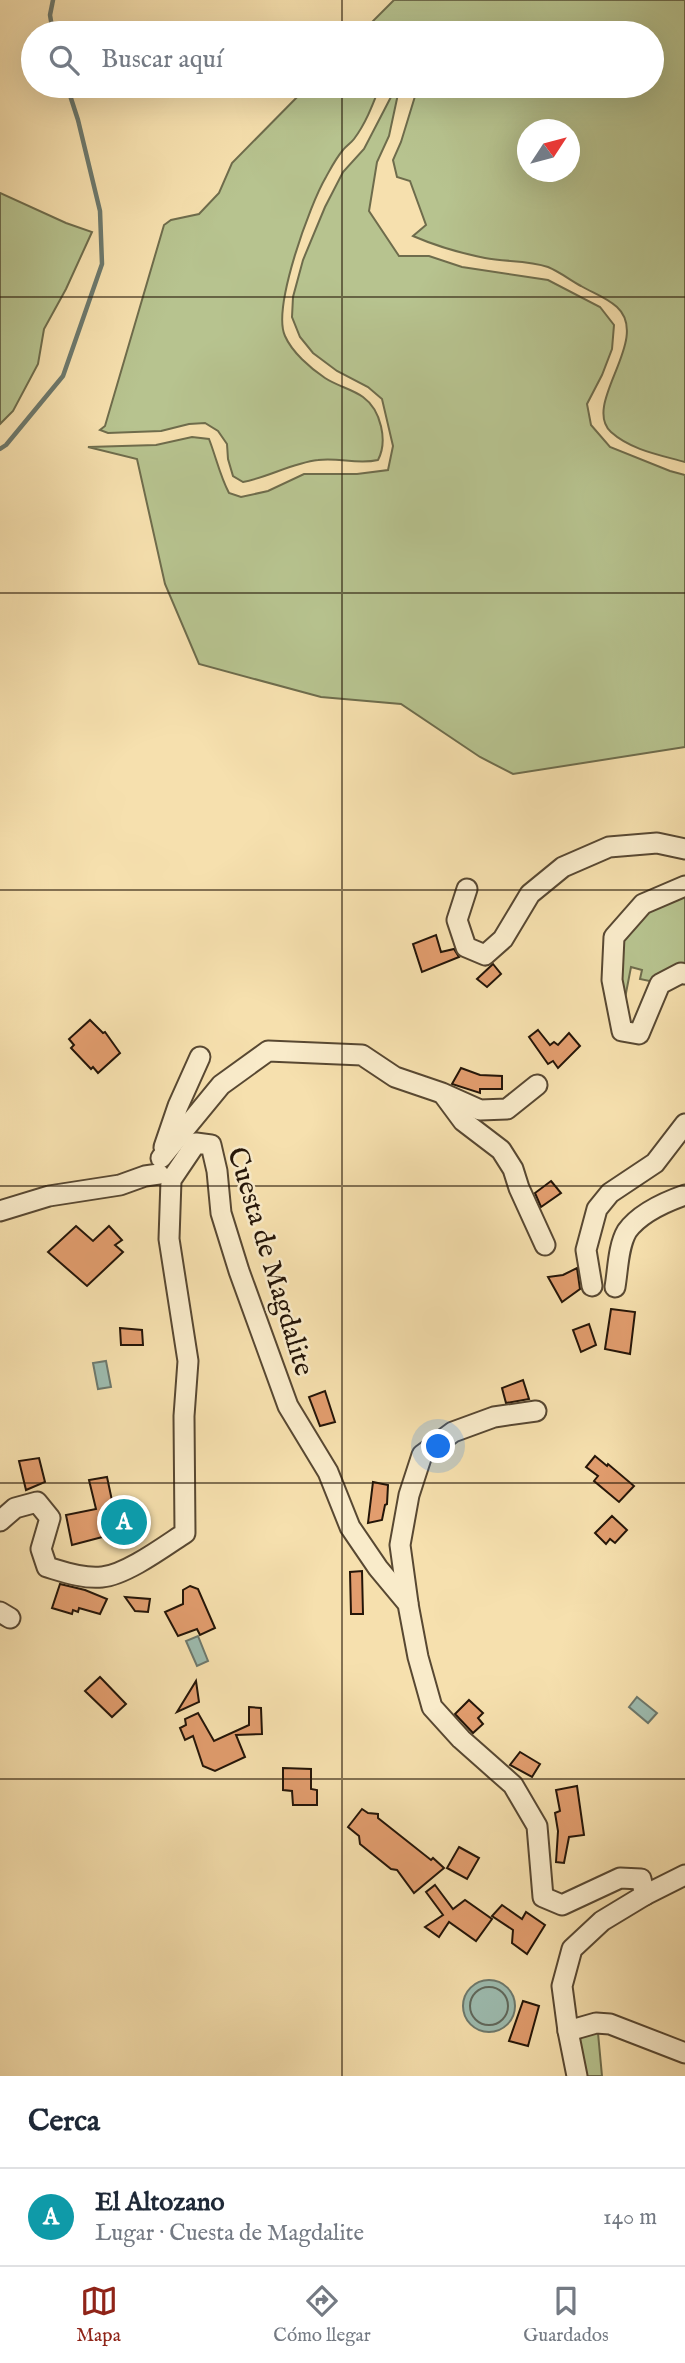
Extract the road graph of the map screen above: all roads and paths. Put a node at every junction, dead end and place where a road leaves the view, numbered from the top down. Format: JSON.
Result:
{"nodes":[{"id":1,"x":685,"y":849,"type":"edge"},
{"id":2,"x":685,"y":886,"type":"edge"},
{"id":3,"x":467,"y":889,"type":"dead end"},
{"id":4,"x":685,"y":974,"type":"edge"},
{"id":5,"x":200,"y":1058,"type":"dead end"},
{"id":6,"x":537,"y":1085,"type":"dead end"},
{"id":7,"x":442,"y":1093,"type":"junction"},
{"id":8,"x":685,"y":1124,"type":"edge"},
{"id":9,"x":159,"y":1172,"type":"junction"},
{"id":10,"x":685,"y":1195,"type":"edge"},
{"id":11,"x":0,"y":1211,"type":"edge"},
{"id":12,"x":545,"y":1245,"type":"dead end"},
{"id":13,"x":592,"y":1286,"type":"dead end"},
{"id":14,"x":615,"y":1287,"type":"dead end"},
{"id":15,"x":536,"y":1411,"type":"dead end"},
{"id":16,"x":0,"y":1521,"type":"edge"},
{"id":17,"x":408,"y":1605,"type":"junction"},
{"id":18,"x":685,"y":1875,"type":"edge"},
{"id":19,"x":645,"y":1895,"type":"junction"},
{"id":20,"x":568,"y":2031,"type":"junction"},
{"id":21,"x":684,"y":2051,"type":"edge"},
{"id":22,"x":577,"y":2076,"type":"edge"}],
"edges":[{"from":1,"to":3,"type":"street"},
{"from":2,"to":4,"type":"street"},
{"from":5,"to":9,"type":"street"},
{"from":6,"to":7,"type":"street"},
{"from":7,"to":9,"type":"street"},
{"from":7,"to":12,"type":"street"},
{"from":8,"to":13,"type":"street"},
{"from":9,"to":11,"type":"street"},
{"from":9,"to":16,"type":"street"},
{"from":9,"to":17,"type":"street","name":"Cuesta de Magdalite"},
{"from":10,"to":14,"type":"street"},
{"from":15,"to":17,"type":"street"},
{"from":17,"to":19,"type":"street","name":"Cuesta de Magdalite"},
{"from":18,"to":19,"type":"street"},
{"from":19,"to":20,"type":"street"},
{"from":20,"to":21,"type":"street"},
{"from":20,"to":22,"type":"street"}]}
